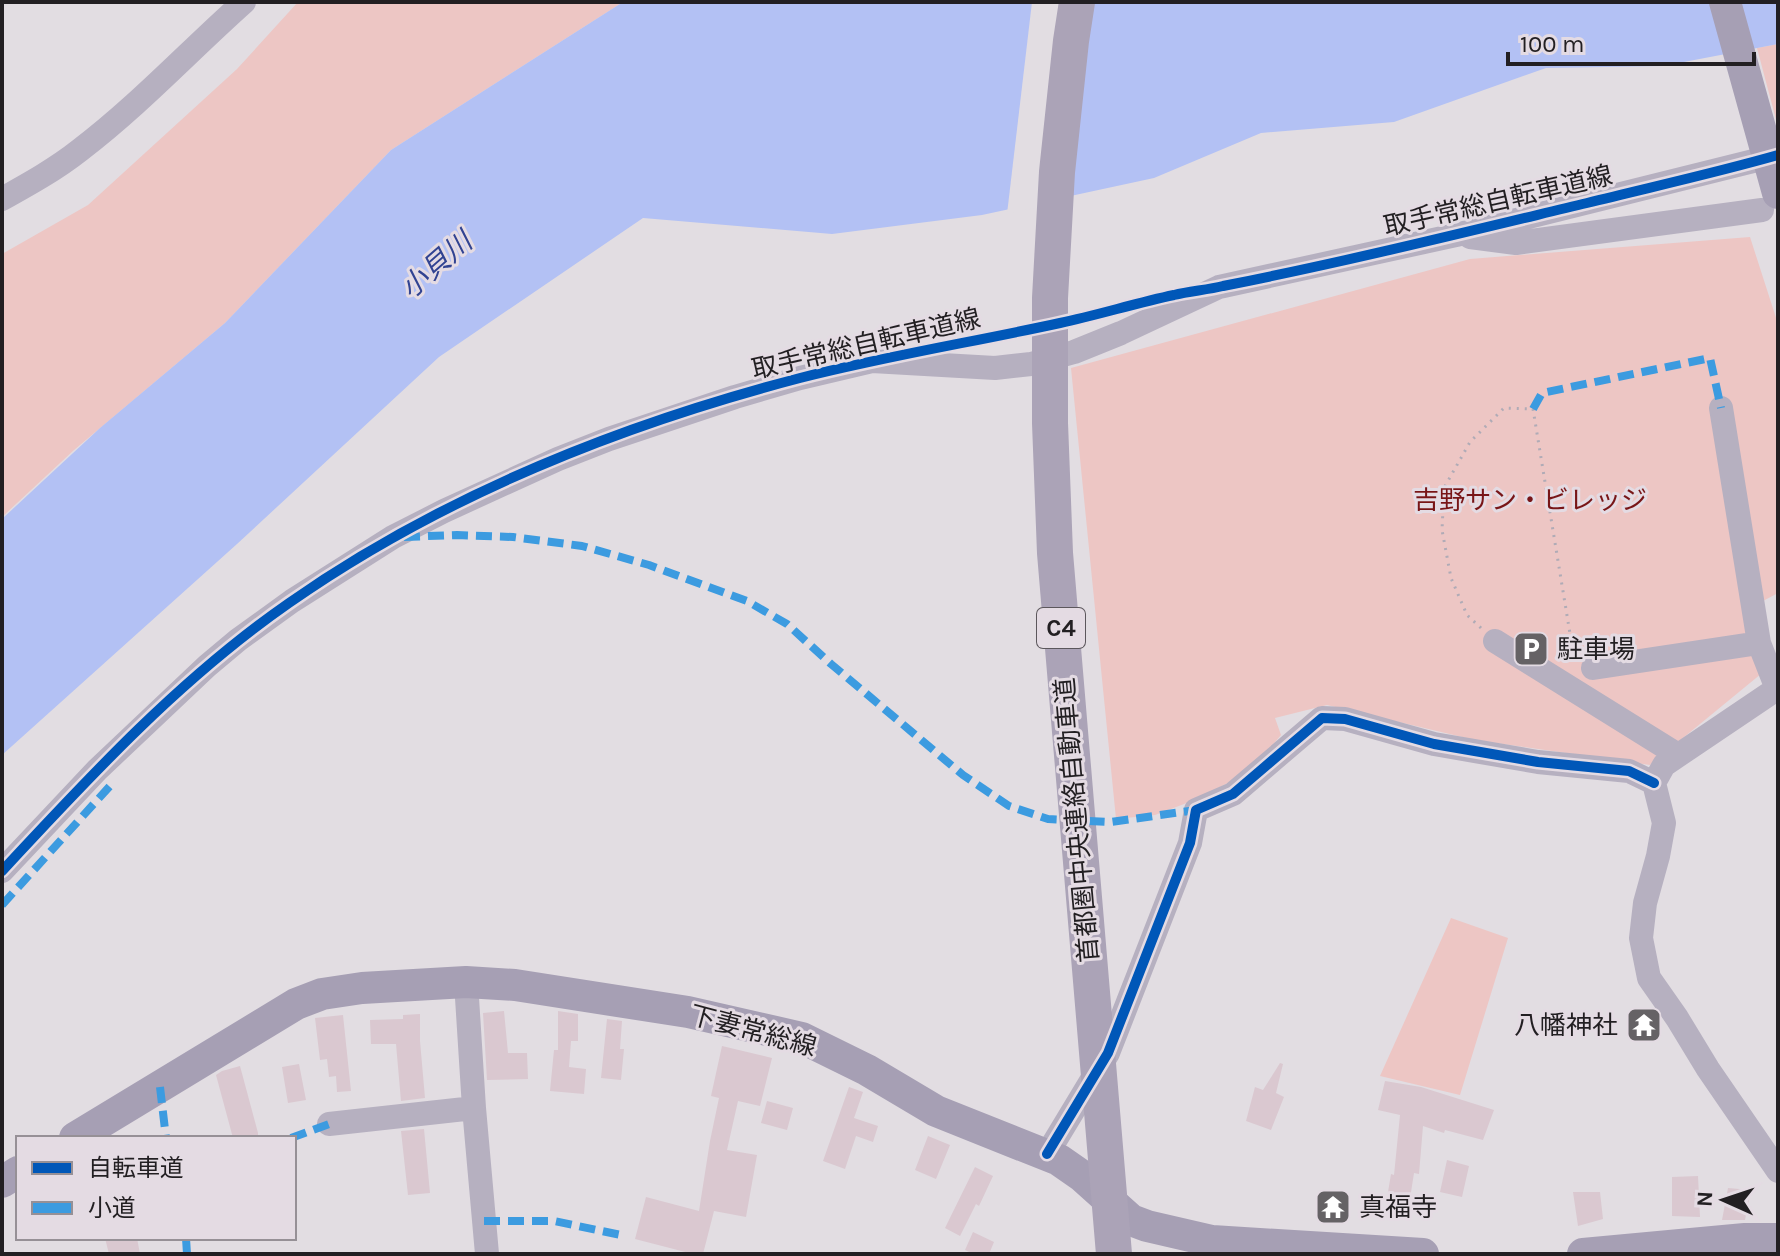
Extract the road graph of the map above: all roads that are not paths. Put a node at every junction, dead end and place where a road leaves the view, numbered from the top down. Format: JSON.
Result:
{"nodes":[{"id":1,"x":244,"y":2,"type":"edge"},
{"id":2,"x":1077,"y":2,"type":"edge"},
{"id":3,"x":1725,"y":2,"type":"edge"},
{"id":4,"x":1771,"y":155,"type":"edge"},
{"id":5,"x":2,"y":199,"type":"edge"},
{"id":6,"x":1770,"y":202,"type":"edge"},
{"id":7,"x":1456,"y":235,"type":"junction"},
{"id":8,"x":1721,"y":408,"type":"dead end"},
{"id":9,"x":1495,"y":641,"type":"road end"},
{"id":10,"x":1759,"y":643,"type":"junction"},
{"id":11,"x":1593,"y":668,"type":"road end"},
{"id":12,"x":1777,"y":688,"type":"edge"},
{"id":13,"x":1678,"y":755,"type":"junction"},
{"id":14,"x":1654,"y":783,"type":"junction"},
{"id":15,"x":2,"y":871,"type":"edge"},
{"id":16,"x":466,"y":982,"type":"junction"},
{"id":17,"x":474,"y":1108,"type":"junction"},
{"id":18,"x":329,"y":1124,"type":"dead end"},
{"id":19,"x":78,"y":1136,"type":"edge"},
{"id":20,"x":1047,"y":1154,"type":"junction"},
{"id":21,"x":1778,"y":1171,"type":"edge"},
{"id":22,"x":1778,"y":1239,"type":"edge"},
{"id":23,"x":1212,"y":1248,"type":"edge"},
{"id":24,"x":1633,"y":1251,"type":"edge"},
{"id":25,"x":487,"y":1254,"type":"edge"},
{"id":26,"x":1114,"y":1254,"type":"edge"},
{"id":27,"x":1423,"y":1254,"type":"edge"},
{"id":28,"x":1583,"y":1254,"type":"edge"}],
"edges":[{"from":1,"to":5,"type":"street"},
{"from":2,"to":26,"type":"highway","name":"首都圏中央連絡自動車道","number":"C4"},
{"from":3,"to":4,"type":"main road"},
{"from":4,"to":6,"type":"main road"},
{"from":4,"to":7,"type":"street","name":"取手常総自転車道線"},
{"from":6,"to":7,"type":"street"},
{"from":7,"to":15,"type":"street","name":"取手常総自転車道線"},
{"from":8,"to":10,"type":"street"},
{"from":9,"to":13,"type":"street"},
{"from":10,"to":11,"type":"street"},
{"from":10,"to":12,"type":"street"},
{"from":12,"to":13,"type":"street"},
{"from":13,"to":14,"type":"street"},
{"from":14,"to":20,"type":"street"},
{"from":14,"to":21,"type":"street"},
{"from":16,"to":17,"type":"street"},
{"from":16,"to":19,"type":"main road","name":"下妻常総線"},
{"from":16,"to":20,"type":"main road","name":"下妻常総線"},
{"from":17,"to":18,"type":"street"},
{"from":17,"to":25,"type":"street"},
{"from":20,"to":23,"type":"main road","name":"下妻常総線"},
{"from":22,"to":24,"type":"main road"},
{"from":23,"to":27,"type":"main road","name":"下妻常総線"},
{"from":24,"to":28,"type":"main road"}]}
